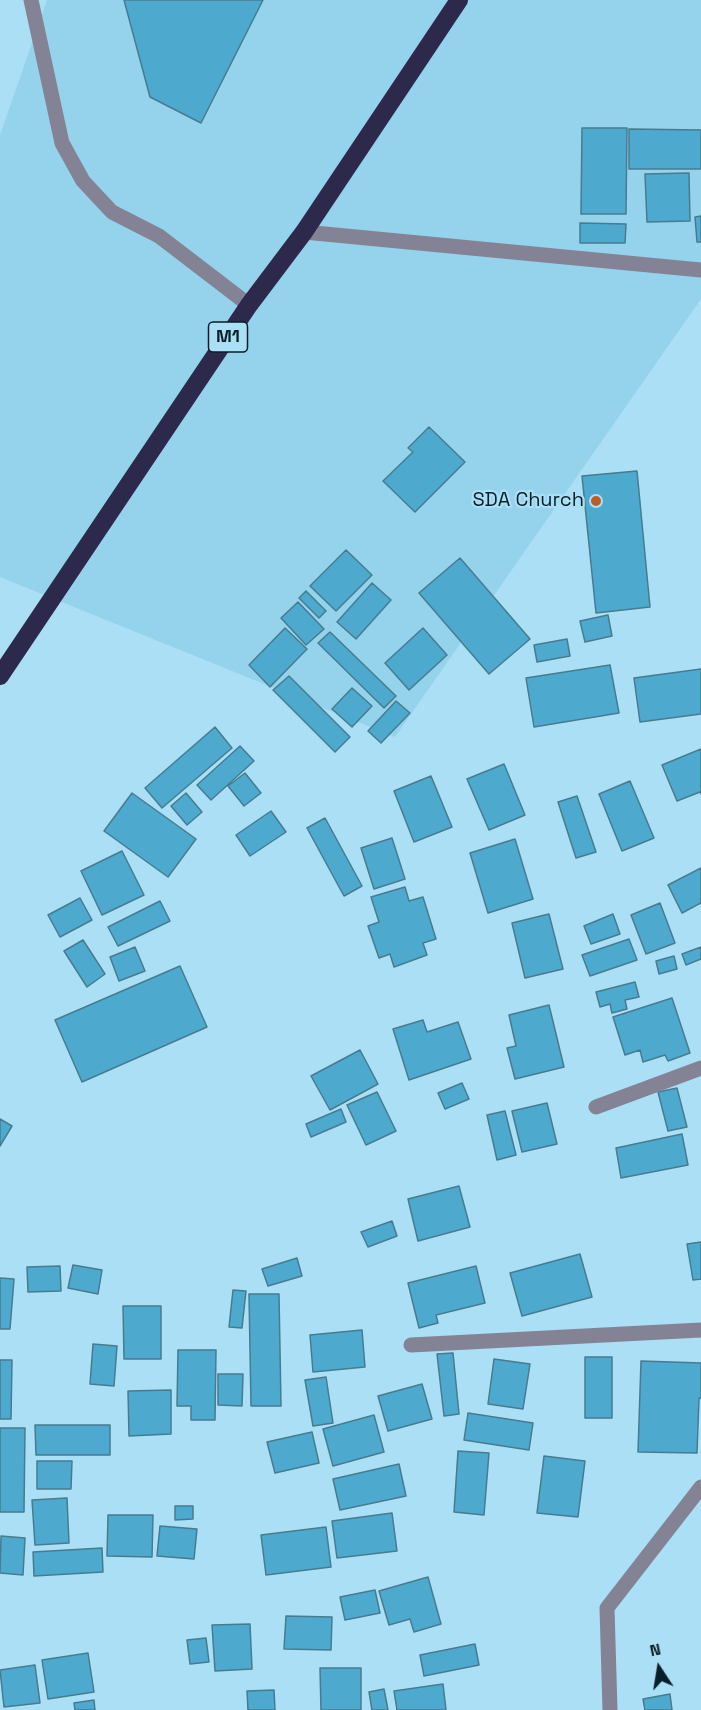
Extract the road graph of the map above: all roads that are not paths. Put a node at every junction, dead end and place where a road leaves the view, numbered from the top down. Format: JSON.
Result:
{"nodes":[{"id":1,"x":31,"y":0,"type":"edge"},
{"id":2,"x":459,"y":0,"type":"edge"},
{"id":3,"x":304,"y":232,"type":"junction"},
{"id":4,"x":701,"y":270,"type":"edge"},
{"id":5,"x":249,"y":305,"type":"junction"},
{"id":6,"x":0,"y":676,"type":"edge"},
{"id":7,"x":701,"y":1068,"type":"edge"},
{"id":8,"x":596,"y":1107,"type":"dead end"},
{"id":9,"x":701,"y":1330,"type":"edge"},
{"id":10,"x":411,"y":1345,"type":"dead end"},
{"id":11,"x":701,"y":1487,"type":"edge"},
{"id":12,"x":609,"y":1710,"type":"edge"}],
"edges":[{"from":1,"to":5,"type":"street"},
{"from":2,"to":3,"type":"highway","number":"M1"},
{"from":3,"to":4,"type":"street"},
{"from":3,"to":5,"type":"highway","number":"M1"},
{"from":5,"to":6,"type":"highway","number":"M1"},
{"from":7,"to":8,"type":"street"},
{"from":9,"to":10,"type":"street"},
{"from":11,"to":12,"type":"street"}]}
